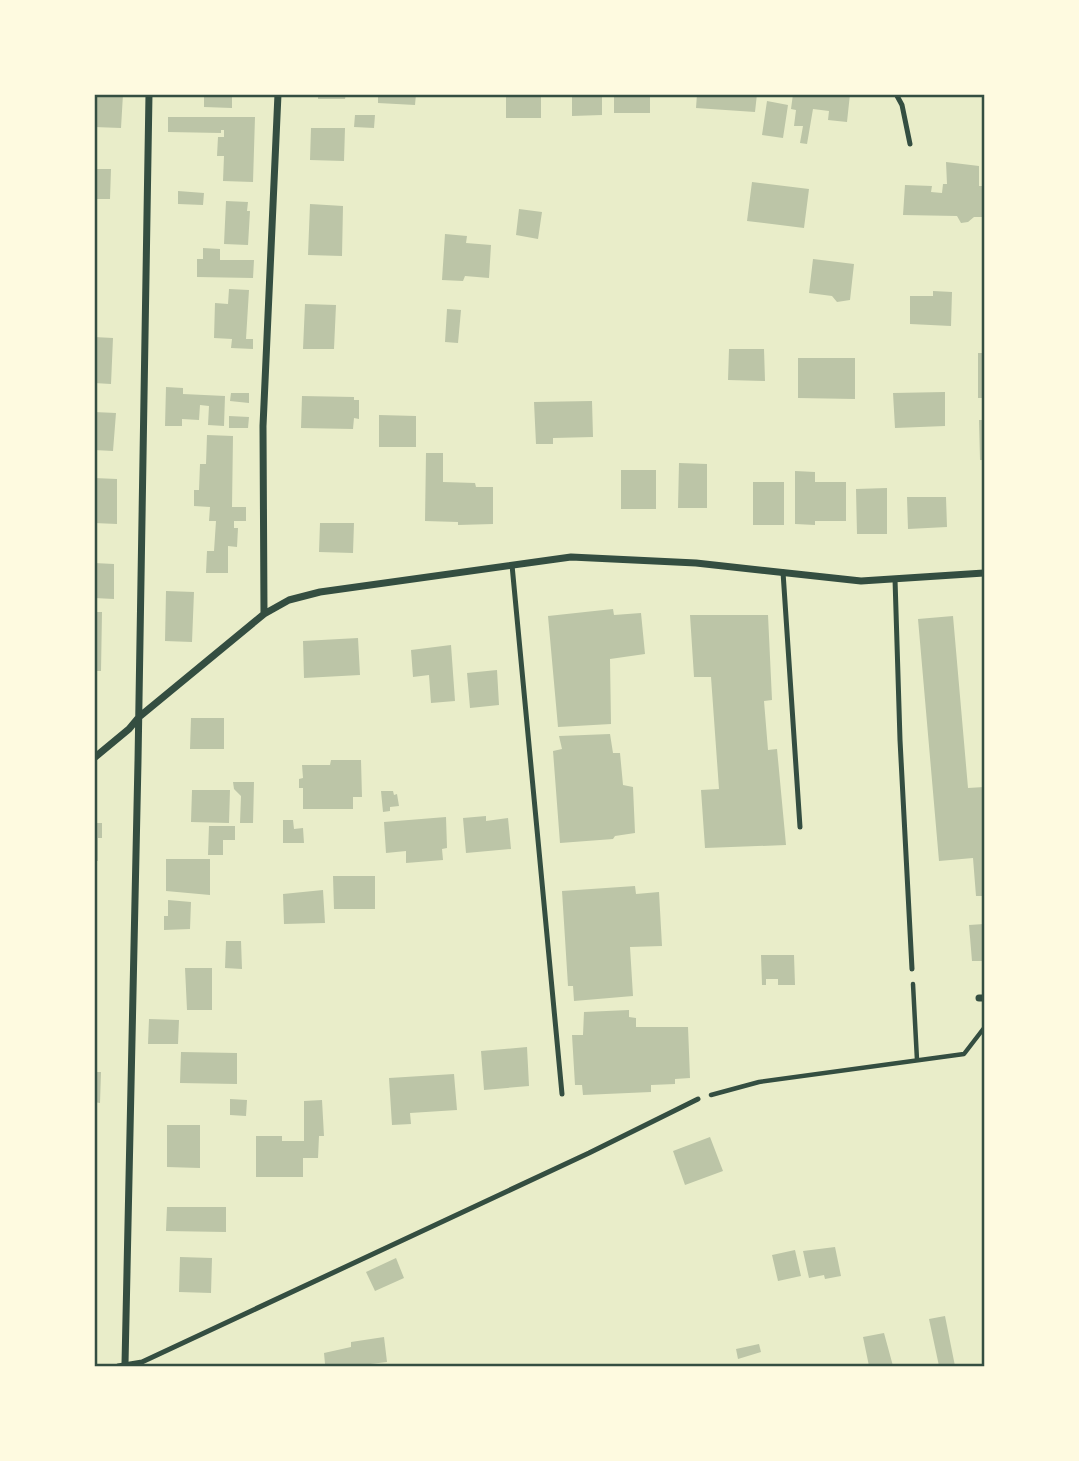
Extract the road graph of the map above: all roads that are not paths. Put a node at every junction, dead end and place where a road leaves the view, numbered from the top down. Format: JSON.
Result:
{"nodes":[{"id":1,"x":149,"y":94,"type":"edge"},
{"id":2,"x":278,"y":94,"type":"edge"},
{"id":3,"x":896,"y":94,"type":"edge"},
{"id":4,"x":910,"y":144,"type":"dead end"},
{"id":5,"x":512,"y":565,"type":"junction"},
{"id":6,"x":783,"y":572,"type":"junction"},
{"id":7,"x":985,"y":573,"type":"edge"},
{"id":8,"x":895,"y":579,"type":"junction"},
{"id":9,"x":264,"y":614,"type":"junction"},
{"id":10,"x":139,"y":717,"type":"junction"},
{"id":11,"x":94,"y":758,"type":"edge"},
{"id":12,"x":800,"y":827,"type":"dead end"},
{"id":13,"x":912,"y":969,"type":"road end"},
{"id":14,"x":562,"y":1094,"type":"dead end"},
{"id":15,"x":698,"y":1099,"type":"road end"},
{"id":16,"x":122,"y":1365,"type":"edge"}],
"edges":[{"from":1,"to":10,"type":"street"},
{"from":2,"to":9,"type":"street"},
{"from":3,"to":4,"type":"lane"},
{"from":5,"to":6,"type":"street"},
{"from":5,"to":9,"type":"street"},
{"from":5,"to":14,"type":"lane"},
{"from":6,"to":8,"type":"street"},
{"from":6,"to":12,"type":"lane"},
{"from":7,"to":8,"type":"street"},
{"from":8,"to":13,"type":"lane"},
{"from":9,"to":10,"type":"street"},
{"from":10,"to":11,"type":"street"},
{"from":10,"to":16,"type":"street"},
{"from":15,"to":16,"type":"lane"}]}
